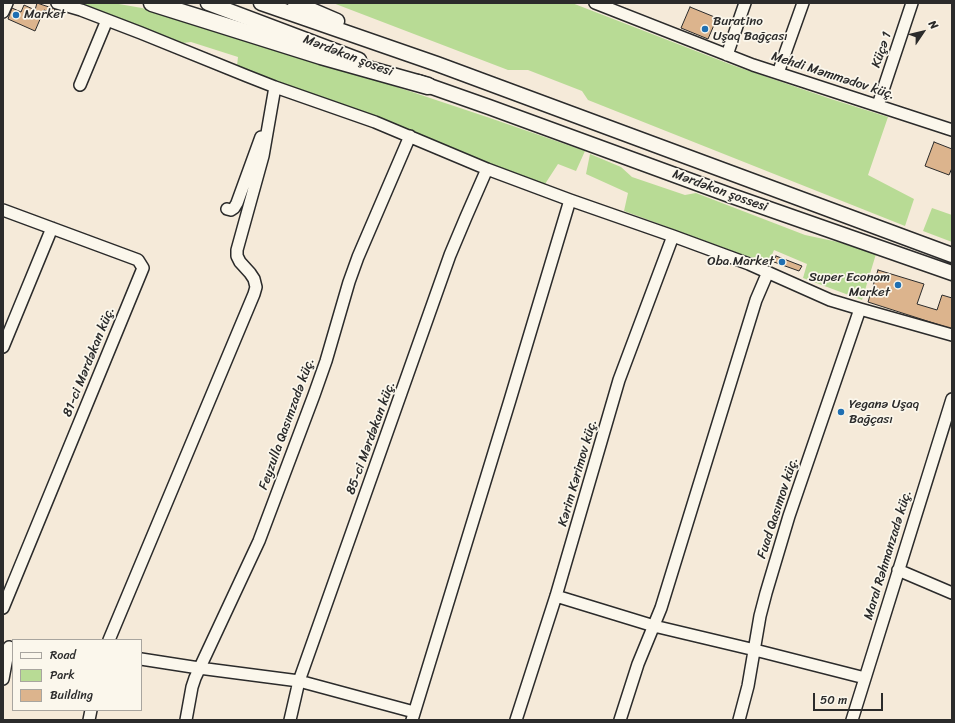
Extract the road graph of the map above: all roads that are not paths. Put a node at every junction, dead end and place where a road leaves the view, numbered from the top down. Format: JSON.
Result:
{"nodes":[{"id":1,"x":7,"y":3,"type":"edge"},
{"id":2,"x":57,"y":3,"type":"edge"},
{"id":3,"x":152,"y":3,"type":"edge"},
{"id":4,"x":208,"y":3,"type":"edge"},
{"id":5,"x":261,"y":3,"type":"edge"},
{"id":6,"x":295,"y":3,"type":"edge"},
{"id":7,"x":595,"y":3,"type":"edge"},
{"id":8,"x":745,"y":3,"type":"edge"},
{"id":9,"x":802,"y":3,"type":"edge"},
{"id":10,"x":912,"y":3,"type":"edge"},
{"id":11,"x":3,"y":12,"type":"edge"},
{"id":12,"x":106,"y":20,"type":"junction"},
{"id":13,"x":727,"y":55,"type":"junction"},
{"id":14,"x":437,"y":64,"type":"junction"},
{"id":15,"x":778,"y":73,"type":"junction"},
{"id":16,"x":80,"y":85,"type":"dead end"},
{"id":17,"x":428,"y":86,"type":"junction"},
{"id":18,"x":496,"y":86,"type":"joint"},
{"id":19,"x":276,"y":87,"type":"junction"},
{"id":20,"x":878,"y":106,"type":"junction"},
{"id":21,"x":488,"y":107,"type":"joint"},
{"id":22,"x":952,"y":130,"type":"edge"},
{"id":23,"x":268,"y":131,"type":"junction"},
{"id":24,"x":410,"y":136,"type":"junction"},
{"id":25,"x":487,"y":169,"type":"junction"},
{"id":26,"x":570,"y":200,"type":"junction"},
{"id":27,"x":227,"y":209,"type":"dead end"},
{"id":28,"x":3,"y":210,"type":"edge"},
{"id":29,"x":52,"y":228,"type":"junction"},
{"id":30,"x":672,"y":236,"type":"junction"},
{"id":31,"x":952,"y":255,"type":"edge"},
{"id":32,"x":768,"y":272,"type":"junction"},
{"id":33,"x":952,"y":273,"type":"edge"},
{"id":34,"x":860,"y":309,"type":"junction"},
{"id":35,"x":952,"y":336,"type":"edge"},
{"id":36,"x":3,"y":347,"type":"edge"},
{"id":37,"x":952,"y":399,"type":"edge"},
{"id":38,"x":898,"y":570,"type":"junction"},
{"id":39,"x":952,"y":593,"type":"edge"},
{"id":40,"x":556,"y":596,"type":"junction"},
{"id":41,"x":3,"y":608,"type":"edge"},
{"id":42,"x":654,"y":626,"type":"junction"},
{"id":43,"x":109,"y":639,"type":"edge"},
{"id":44,"x":8,"y":646,"type":"edge"},
{"id":45,"x":755,"y":650,"type":"junction"},
{"id":46,"x":142,"y":659,"type":"edge"},
{"id":47,"x":199,"y":668,"type":"junction"},
{"id":48,"x":865,"y":678,"type":"junction"},
{"id":49,"x":3,"y":679,"type":"edge"},
{"id":50,"x":299,"y":681,"type":"junction"},
{"id":51,"x":413,"y":716,"type":"edge"},
{"id":52,"x":186,"y":720,"type":"edge"},
{"id":53,"x":290,"y":720,"type":"edge"},
{"id":54,"x":516,"y":720,"type":"edge"},
{"id":55,"x":620,"y":720,"type":"edge"},
{"id":56,"x":739,"y":720,"type":"edge"},
{"id":57,"x":852,"y":720,"type":"edge"}],
"edges":[{"from":1,"to":11,"type":"street"},
{"from":2,"to":12,"type":"street"},
{"from":3,"to":17,"type":"highway"},
{"from":4,"to":17,"type":"main road","name":"Mərdəkan şosesi"},
{"from":5,"to":14,"type":"main road","name":"Mərdəkan şosesi"},
{"from":6,"to":14,"type":"main road"},
{"from":7,"to":13,"type":"street","name":"Mehdi Məmmədov küç."},
{"from":8,"to":13,"type":"street"},
{"from":9,"to":15,"type":"street"},
{"from":10,"to":20,"type":"street","name":"Küçə 1"},
{"from":12,"to":16,"type":"street"},
{"from":12,"to":19,"type":"street"},
{"from":13,"to":15,"type":"street","name":"Mehdi Məmmədov küç."},
{"from":14,"to":18,"type":"main road","name":"Mərdəkan şosesi"},
{"from":15,"to":20,"type":"street","name":"Mehdi Məmmədov küç."},
{"from":17,"to":21,"type":"main road","name":"Mərdəkan şosesi"},
{"from":18,"to":31,"type":"main road","name":"Mərdəkan şossesi"},
{"from":19,"to":23,"type":"street"},
{"from":19,"to":24,"type":"street"},
{"from":20,"to":22,"type":"street","name":"Mehdi Məmmədov küç."},
{"from":21,"to":33,"type":"main road","name":"Mərdəkan şossesi"},
{"from":23,"to":27,"type":"street"},
{"from":23,"to":43,"type":"street"},
{"from":24,"to":25,"type":"street"},
{"from":24,"to":47,"type":"street","name":"Feyzulla Qasımzadə küç."},
{"from":25,"to":26,"type":"street"},
{"from":25,"to":50,"type":"street","name":"85-ci Mərdəkan küç."},
{"from":26,"to":30,"type":"street"},
{"from":26,"to":51,"type":"street"},
{"from":28,"to":29,"type":"street","name":"81-ci Mərdəkan küç."},
{"from":29,"to":36,"type":"street"},
{"from":29,"to":41,"type":"street","name":"81-ci Mərdəkan küç."},
{"from":30,"to":32,"type":"street"},
{"from":30,"to":40,"type":"street","name":"Kərim Kərimov küç."},
{"from":32,"to":34,"type":"street"},
{"from":32,"to":42,"type":"street"},
{"from":34,"to":35,"type":"street"},
{"from":34,"to":45,"type":"street","name":"Fuad Qasımov küç."},
{"from":37,"to":38,"type":"street","name":"Maral Rəhmanzadə küç."},
{"from":38,"to":39,"type":"street"},
{"from":38,"to":48,"type":"street","name":"Maral Rəhmanzadə küç."},
{"from":40,"to":42,"type":"street"},
{"from":40,"to":54,"type":"street","name":"Kərim Kərimov küç."},
{"from":42,"to":45,"type":"street"},
{"from":42,"to":55,"type":"street"},
{"from":44,"to":49,"type":"street"},
{"from":45,"to":48,"type":"street"},
{"from":45,"to":56,"type":"street","name":"Fuad Qasımov küç."},
{"from":46,"to":47,"type":"street"},
{"from":47,"to":50,"type":"street"},
{"from":47,"to":52,"type":"street","name":"Feyzulla Qasımzadə küç."},
{"from":48,"to":57,"type":"street","name":"Maral Rəhmanzadə küç."},
{"from":50,"to":51,"type":"street"},
{"from":50,"to":53,"type":"street","name":"85-ci Mərdəkan küç."}]}
